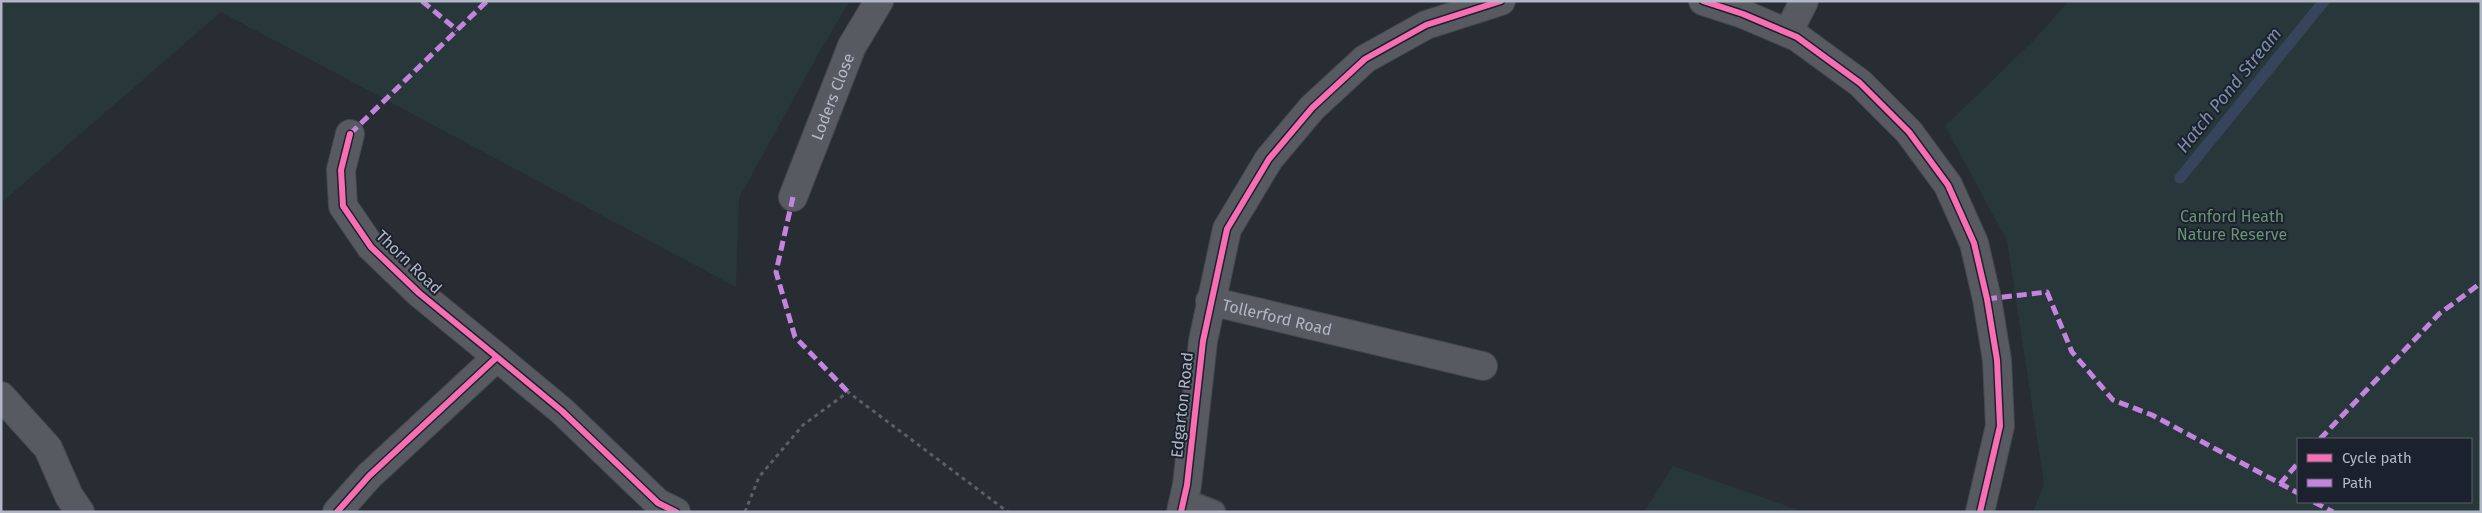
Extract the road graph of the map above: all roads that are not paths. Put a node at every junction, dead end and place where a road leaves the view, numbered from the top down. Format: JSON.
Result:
{"nodes":[{"id":1,"x":879,"y":1,"type":"edge"},
{"id":2,"x":1501,"y":1,"type":"edge"},
{"id":3,"x":1703,"y":1,"type":"edge"},
{"id":4,"x":1804,"y":1,"type":"edge"},
{"id":5,"x":1788,"y":33,"type":"junction"},
{"id":6,"x":350,"y":134,"type":"dead end"},
{"id":7,"x":793,"y":196,"type":"dead end"},
{"id":8,"x":1210,"y":301,"type":"junction"},
{"id":9,"x":498,"y":357,"type":"junction"},
{"id":10,"x":1483,"y":366,"type":"dead end"},
{"id":11,"x":1,"y":396,"type":"edge"},
{"id":12,"x":1182,"y":506,"type":"edge"},
{"id":13,"x":80,"y":512,"type":"edge"},
{"id":14,"x":337,"y":512,"type":"edge"},
{"id":15,"x":676,"y":512,"type":"edge"},
{"id":16,"x":1214,"y":512,"type":"edge"},
{"id":17,"x":1980,"y":512,"type":"edge"}],
"edges":[{"from":1,"to":7,"type":"street","name":"Loders Close"},
{"from":2,"to":8,"type":"street","name":"Tollerford Road"},
{"from":3,"to":5,"type":"street"},
{"from":4,"to":5,"type":"street"},
{"from":5,"to":17,"type":"street"},
{"from":6,"to":9,"type":"street","name":"Thorn Road"},
{"from":8,"to":10,"type":"street","name":"Tollerford Road"},
{"from":8,"to":12,"type":"street","name":"Edgarton Road"},
{"from":9,"to":14,"type":"street"},
{"from":9,"to":15,"type":"street","name":"Thorn Road"},
{"from":11,"to":13,"type":"street"},
{"from":12,"to":16,"type":"lane"}]}
